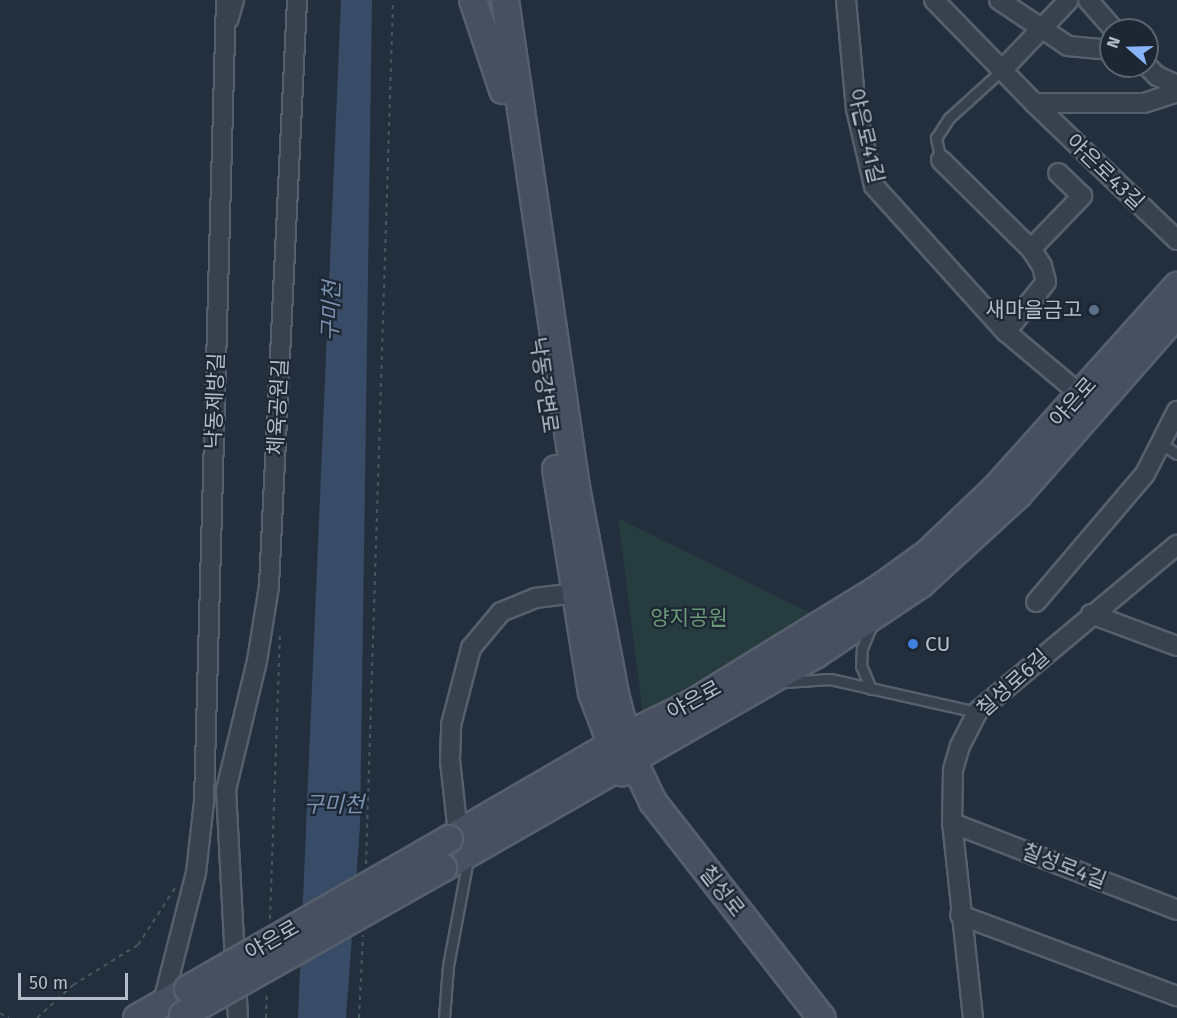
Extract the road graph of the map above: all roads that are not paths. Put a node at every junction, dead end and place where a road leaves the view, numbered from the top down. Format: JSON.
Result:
{"nodes":[{"id":1,"x":214,"y":0,"type":"edge"},
{"id":2,"x":226,"y":0,"type":"edge"},
{"id":3,"x":238,"y":0,"type":"edge"},
{"id":4,"x":297,"y":0,"type":"edge"},
{"id":5,"x":473,"y":0,"type":"edge"},
{"id":6,"x":490,"y":0,"type":"edge"},
{"id":7,"x":505,"y":0,"type":"edge"},
{"id":8,"x":846,"y":0,"type":"edge"},
{"id":9,"x":934,"y":0,"type":"edge"},
{"id":10,"x":999,"y":0,"type":"edge"},
{"id":11,"x":1070,"y":0,"type":"edge"},
{"id":12,"x":1088,"y":0,"type":"edge"},
{"id":13,"x":1104,"y":18,"type":"edge"},
{"id":14,"x":1040,"y":29,"type":"junction"},
{"id":15,"x":225,"y":39,"type":"junction"},
{"id":16,"x":1099,"y":49,"type":"edge"},
{"id":17,"x":1003,"y":69,"type":"junction"},
{"id":18,"x":1159,"y":77,"type":"edge"},
{"id":19,"x":1177,"y":85,"type":"edge"},
{"id":20,"x":502,"y":90,"type":"junction"},
{"id":21,"x":1177,"y":92,"type":"edge"},
{"id":22,"x":1034,"y":103,"type":"junction"},
{"id":23,"x":941,"y":160,"type":"joint"},
{"id":24,"x":1058,"y":174,"type":"dead end"},
{"id":25,"x":1177,"y":240,"type":"edge"},
{"id":26,"x":1031,"y":249,"type":"junction"},
{"id":27,"x":1177,"y":286,"type":"edge"},
{"id":28,"x":1177,"y":314,"type":"edge"},
{"id":29,"x":1006,"y":332,"type":"junction"},
{"id":30,"x":1080,"y":394,"type":"junction"},
{"id":31,"x":1177,"y":411,"type":"edge"},
{"id":32,"x":1160,"y":443,"type":"junction"},
{"id":33,"x":1177,"y":454,"type":"edge"},
{"id":34,"x":1177,"y":545,"type":"edge"},
{"id":35,"x":574,"y":593,"type":"junction"},
{"id":36,"x":1036,"y":602,"type":"dead end"},
{"id":37,"x":1091,"y":614,"type":"junction"},
{"id":38,"x":876,"y":616,"type":"junction"},
{"id":39,"x":1177,"y":646,"type":"edge"},
{"id":40,"x":764,"y":685,"type":"junction"},
{"id":41,"x":871,"y":689,"type":"junction"},
{"id":42,"x":976,"y":712,"type":"junction"},
{"id":43,"x":625,"y":753,"type":"junction"},
{"id":44,"x":204,"y":802,"type":"junction"},
{"id":45,"x":226,"y":809,"type":"junction"},
{"id":46,"x":952,"y":823,"type":"junction"},
{"id":47,"x":458,"y":842,"type":"junction"},
{"id":48,"x":1177,"y":910,"type":"edge"},
{"id":49,"x":960,"y":915,"type":"junction"},
{"id":50,"x":1177,"y":996,"type":"edge"},
{"id":51,"x":177,"y":1013,"type":"edge"},
{"id":52,"x":137,"y":1018,"type":"edge"},
{"id":53,"x":238,"y":1018,"type":"edge"},
{"id":54,"x":444,"y":1018,"type":"edge"},
{"id":55,"x":803,"y":1018,"type":"edge"},
{"id":56,"x":822,"y":1018,"type":"edge"},
{"id":57,"x":975,"y":1018,"type":"edge"}],
"edges":[{"from":1,"to":15,"type":"street"},
{"from":2,"to":15,"type":"street","name":"낙동제방길"},
{"from":3,"to":15,"type":"lane"},
{"from":4,"to":45,"type":"street","name":"체육공원길"},
{"from":5,"to":20,"type":"main road"},
{"from":6,"to":20,"type":"main road","name":"낙동강변로"},
{"from":7,"to":43,"type":"main road","name":"낙동강변로"},
{"from":8,"to":29,"type":"street","name":"야은로41길"},
{"from":9,"to":17,"type":"street","name":"야은로43길"},
{"from":10,"to":14,"type":"street"},
{"from":11,"to":14,"type":"street"},
{"from":12,"to":13,"type":"street"},
{"from":14,"to":16,"type":"street"},
{"from":14,"to":17,"type":"street"},
{"from":15,"to":44,"type":"street","name":"낙동제방길"},
{"from":17,"to":22,"type":"street","name":"야은로43길"},
{"from":17,"to":23,"type":"lane"},
{"from":18,"to":19,"type":"street"},
{"from":20,"to":35,"type":"main road","name":"낙동강변로"},
{"from":21,"to":22,"type":"street","name":"야은로43길"},
{"from":22,"to":25,"type":"street","name":"야은로43길"},
{"from":23,"to":26,"type":"street"},
{"from":24,"to":26,"type":"street"},
{"from":26,"to":29,"type":"street"},
{"from":27,"to":30,"type":"main road","name":"야은로"},
{"from":28,"to":38,"type":"main road","name":"야은로"},
{"from":29,"to":30,"type":"street","name":"야은로41길"},
{"from":30,"to":43,"type":"main road","name":"야은로"},
{"from":31,"to":32,"type":"street"},
{"from":32,"to":33,"type":"lane"},
{"from":32,"to":36,"type":"street"},
{"from":34,"to":37,"type":"street","name":"칠성로6길"},
{"from":35,"to":43,"type":"main road","name":"낙동강변로"},
{"from":35,"to":47,"type":"street"},
{"from":37,"to":39,"type":"street"},
{"from":37,"to":42,"type":"street","name":"칠성로6길"},
{"from":38,"to":40,"type":"main road","name":"야은로"},
{"from":38,"to":41,"type":"lane"},
{"from":40,"to":41,"type":"lane"},
{"from":40,"to":43,"type":"main road","name":"야은로"},
{"from":41,"to":42,"type":"lane"},
{"from":42,"to":46,"type":"street","name":"칠성로6길"},
{"from":43,"to":47,"type":"main road","name":"야은로"},
{"from":43,"to":55,"type":"main road","name":"칠성로"},
{"from":43,"to":56,"type":"main road","name":"칠성로"},
{"from":44,"to":45,"type":"street"},
{"from":44,"to":51,"type":"street","name":"낙동제방길"},
{"from":45,"to":53,"type":"street","name":"체육공원길"},
{"from":46,"to":48,"type":"street","name":"칠성로4길"},
{"from":46,"to":49,"type":"street","name":"칠성로6길"},
{"from":47,"to":51,"type":"main road","name":"야은로","bridge":true},
{"from":47,"to":51,"type":"main road","name":"야은로","bridge":true},
{"from":47,"to":54,"type":"lane"},
{"from":49,"to":50,"type":"street"},
{"from":49,"to":57,"type":"street","name":"칠성로6길"},
{"from":51,"to":52,"type":"main road","name":"야은로"}]}
